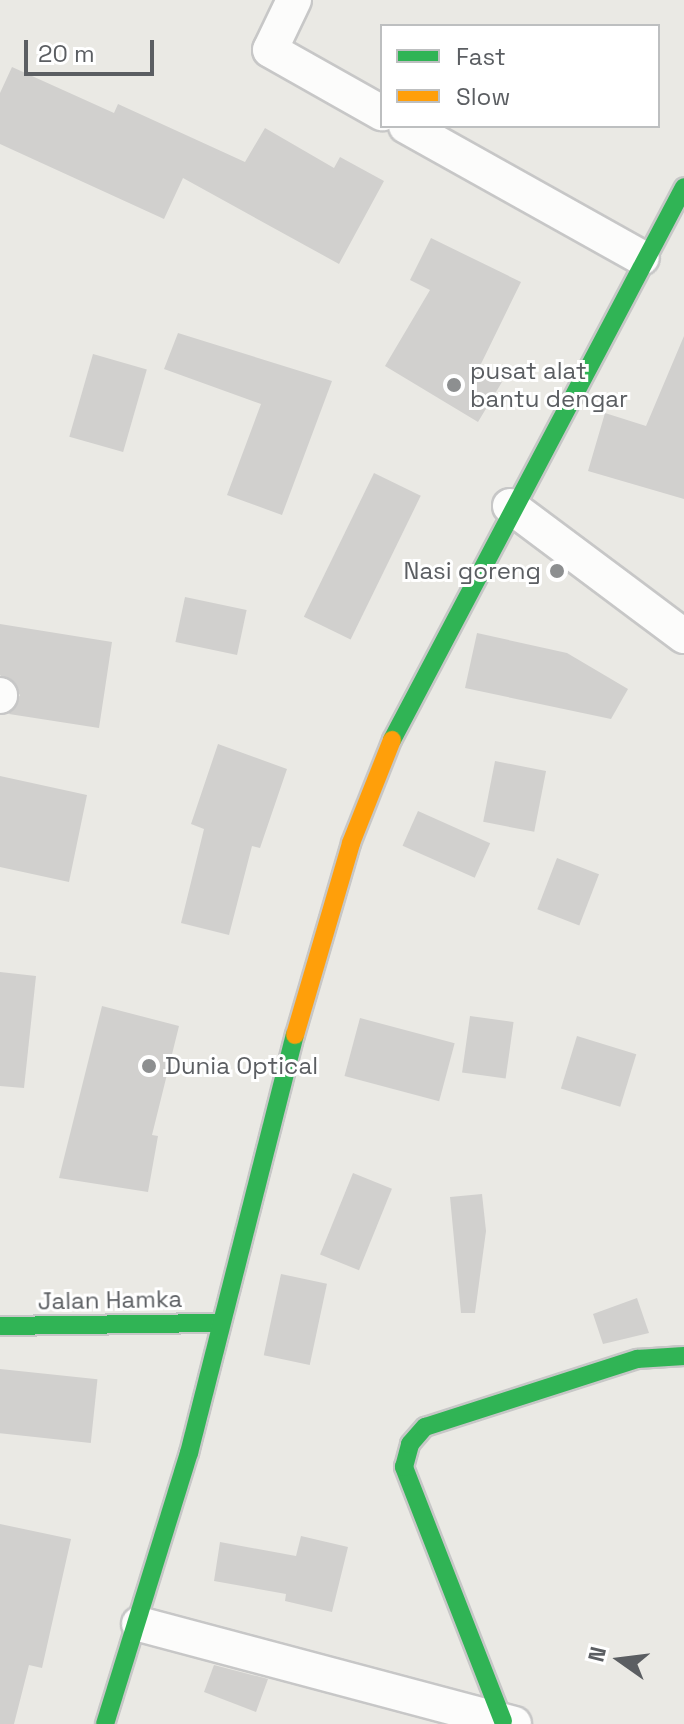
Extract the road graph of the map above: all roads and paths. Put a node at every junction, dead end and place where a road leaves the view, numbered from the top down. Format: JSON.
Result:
{"nodes":[{"id":1,"x":294,"y":0,"type":"edge"},
{"id":2,"x":380,"y":112,"type":"edge"},
{"id":3,"x":410,"y":128,"type":"edge"},
{"id":4,"x":684,"y":187,"type":"edge"},
{"id":5,"x":642,"y":258,"type":"junction"},
{"id":6,"x":510,"y":506,"type":"junction"},
{"id":7,"x":684,"y":636,"type":"edge"},
{"id":8,"x":220,"y":1323,"type":"junction"},
{"id":9,"x":0,"y":1326,"type":"edge"},
{"id":10,"x":684,"y":1356,"type":"edge"},
{"id":11,"x":139,"y":1624,"type":"junction"},
{"id":12,"x":509,"y":1723,"type":"edge"},
{"id":13,"x":105,"y":1724,"type":"edge"}],
"edges":[{"from":1,"to":2,"type":"street"},
{"from":3,"to":5,"type":"street"},
{"from":4,"to":5,"type":"main road"},
{"from":5,"to":6,"type":"main road"},
{"from":6,"to":7,"type":"street"},
{"from":6,"to":8,"type":"main road"},
{"from":8,"to":9,"type":"main road","name":"Jalan Hamka"},
{"from":8,"to":11,"type":"main road"},
{"from":10,"to":12,"type":"main road"},
{"from":11,"to":12,"type":"street"},
{"from":11,"to":13,"type":"main road"}]}
